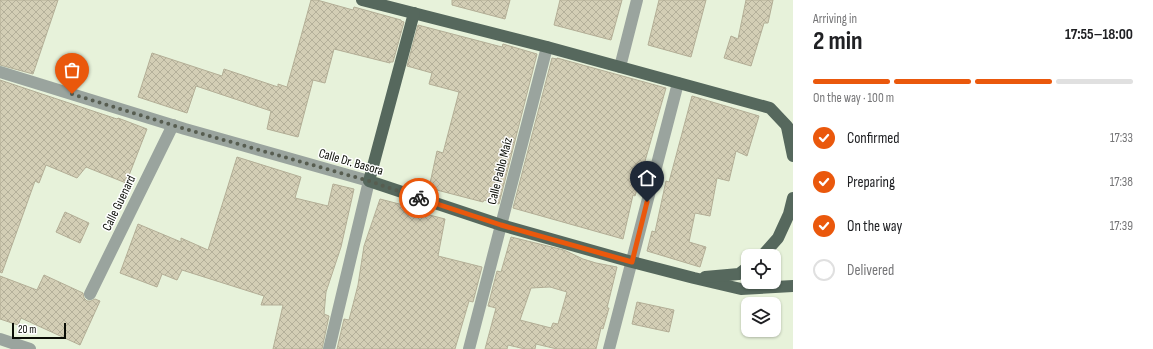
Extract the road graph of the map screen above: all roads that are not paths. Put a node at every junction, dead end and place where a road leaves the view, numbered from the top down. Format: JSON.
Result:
{"nodes":[{"id":1,"x":362,"y":0,"type":"edge"},
{"id":2,"x":637,"y":0,"type":"edge"},
{"id":3,"x":414,"y":13,"type":"junction"},
{"id":4,"x":547,"y":47,"type":"junction"},
{"id":5,"x":620,"y":67,"type":"junction"},
{"id":6,"x":0,"y":72,"type":"edge"},
{"id":7,"x":678,"y":83,"type":"junction"},
{"id":8,"x":173,"y":125,"type":"junction"},
{"id":9,"x":790,"y":130,"type":"edge"},
{"id":10,"x":793,"y":156,"type":"edge"},
{"id":11,"x":369,"y":181,"type":"junction"},
{"id":12,"x":793,"y":198,"type":"edge"},
{"id":13,"x":501,"y":225,"type":"junction"},
{"id":14,"x":768,"y":249,"type":"edge"},
{"id":15,"x":632,"y":262,"type":"junction"},
{"id":16,"x":741,"y":272,"type":"edge"},
{"id":17,"x":694,"y":278,"type":"junction"},
{"id":18,"x":793,"y":286,"type":"edge"},
{"id":19,"x":90,"y":294,"type":"dead end"},
{"id":20,"x":0,"y":339,"type":"edge"},
{"id":21,"x":26,"y":349,"type":"edge"},
{"id":22,"x":329,"y":349,"type":"edge"},
{"id":23,"x":469,"y":349,"type":"edge"},
{"id":24,"x":609,"y":349,"type":"edge"}],
"edges":[{"from":1,"to":3,"type":"main road"},
{"from":2,"to":5,"type":"street"},
{"from":3,"to":4,"type":"main road"},
{"from":3,"to":11,"type":"main road"},
{"from":4,"to":5,"type":"main road"},
{"from":4,"to":13,"type":"street","name":"Calle Pablo Maíz"},
{"from":5,"to":7,"type":"main road"},
{"from":6,"to":8,"type":"street","name":"Calle Dr. Basora"},
{"from":7,"to":9,"type":"main road"},
{"from":7,"to":15,"type":"street"},
{"from":8,"to":11,"type":"street","name":"Calle Dr. Basora"},
{"from":8,"to":19,"type":"street","name":"Calle Guenard"},
{"from":9,"to":10,"type":"main road"},
{"from":11,"to":13,"type":"main road","name":"Calle Dr. Basora"},
{"from":11,"to":22,"type":"street"},
{"from":12,"to":14,"type":"main road"},
{"from":13,"to":15,"type":"main road","name":"Calle Dr. Basora"},
{"from":13,"to":23,"type":"street","name":"Calle Pablo Maíz"},
{"from":15,"to":17,"type":"main road","name":"Calle Dr. Basora"},
{"from":15,"to":24,"type":"street"},
{"from":16,"to":17,"type":"main road"},
{"from":17,"to":18,"type":"main road","name":"Calle Dr. Basora"},
{"from":20,"to":21,"type":"street"}]}
